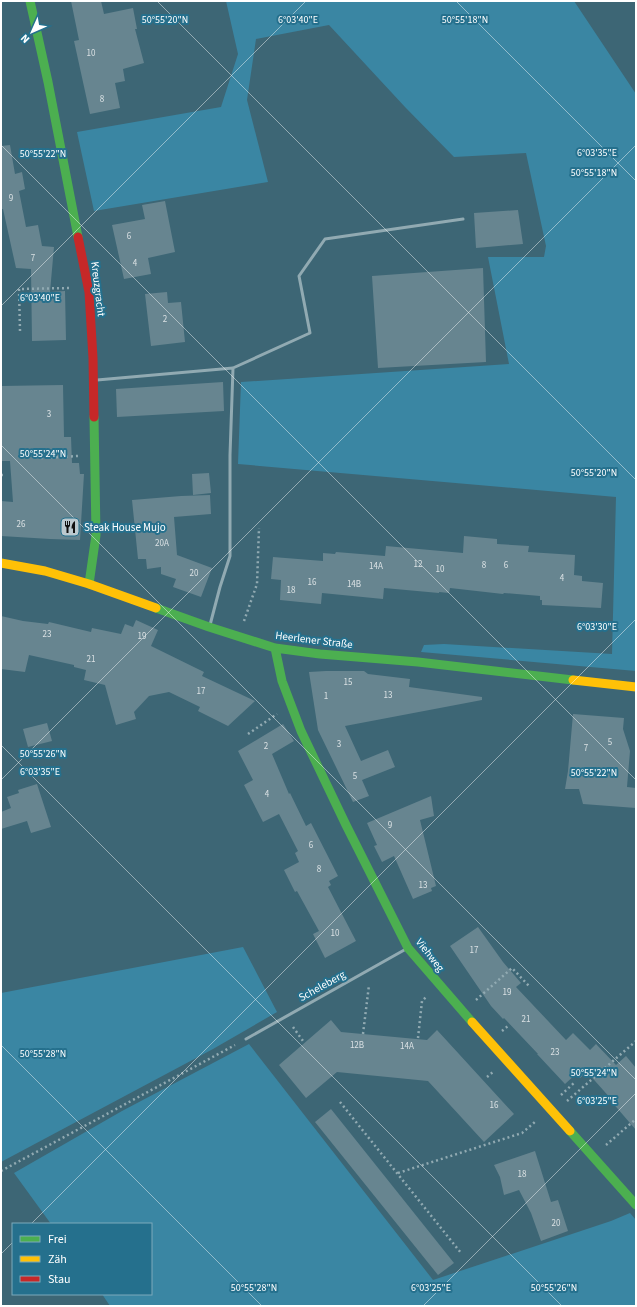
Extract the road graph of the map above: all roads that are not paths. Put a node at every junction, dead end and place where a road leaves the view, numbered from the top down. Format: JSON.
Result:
{"nodes":[{"id":1,"x":30,"y":1,"type":"edge"},
{"id":2,"x":463,"y":219,"type":"dead end"},
{"id":3,"x":233,"y":368,"type":"junction"},
{"id":4,"x":93,"y":380,"type":"junction"},
{"id":5,"x":1,"y":563,"type":"edge"},
{"id":6,"x":89,"y":584,"type":"junction"},
{"id":7,"x":209,"y":627,"type":"junction"},
{"id":8,"x":275,"y":648,"type":"junction"},
{"id":9,"x":636,"y":687,"type":"edge"},
{"id":10,"x":408,"y":948,"type":"junction"},
{"id":11,"x":246,"y":1039,"type":"road end"},
{"id":12,"x":636,"y":1205,"type":"edge"}],
"edges":[{"from":1,"to":4,"type":"street","name":"Kreuzgracht"},
{"from":2,"to":3,"type":"lane"},
{"from":3,"to":4,"type":"lane"},
{"from":3,"to":7,"type":"lane"},
{"from":4,"to":6,"type":"street","name":"Kreuzgracht"},
{"from":5,"to":6,"type":"street","name":"Heerlener Straße"},
{"from":6,"to":7,"type":"street","name":"Heerlener Straße"},
{"from":7,"to":8,"type":"street","name":"Heerlener Straße"},
{"from":8,"to":9,"type":"street","name":"Heerlener Straße"},
{"from":8,"to":10,"type":"street","name":"Viehweg"},
{"from":10,"to":11,"type":"lane","name":"Scheleberg"},
{"from":10,"to":12,"type":"street","name":"Viehweg"}]}
